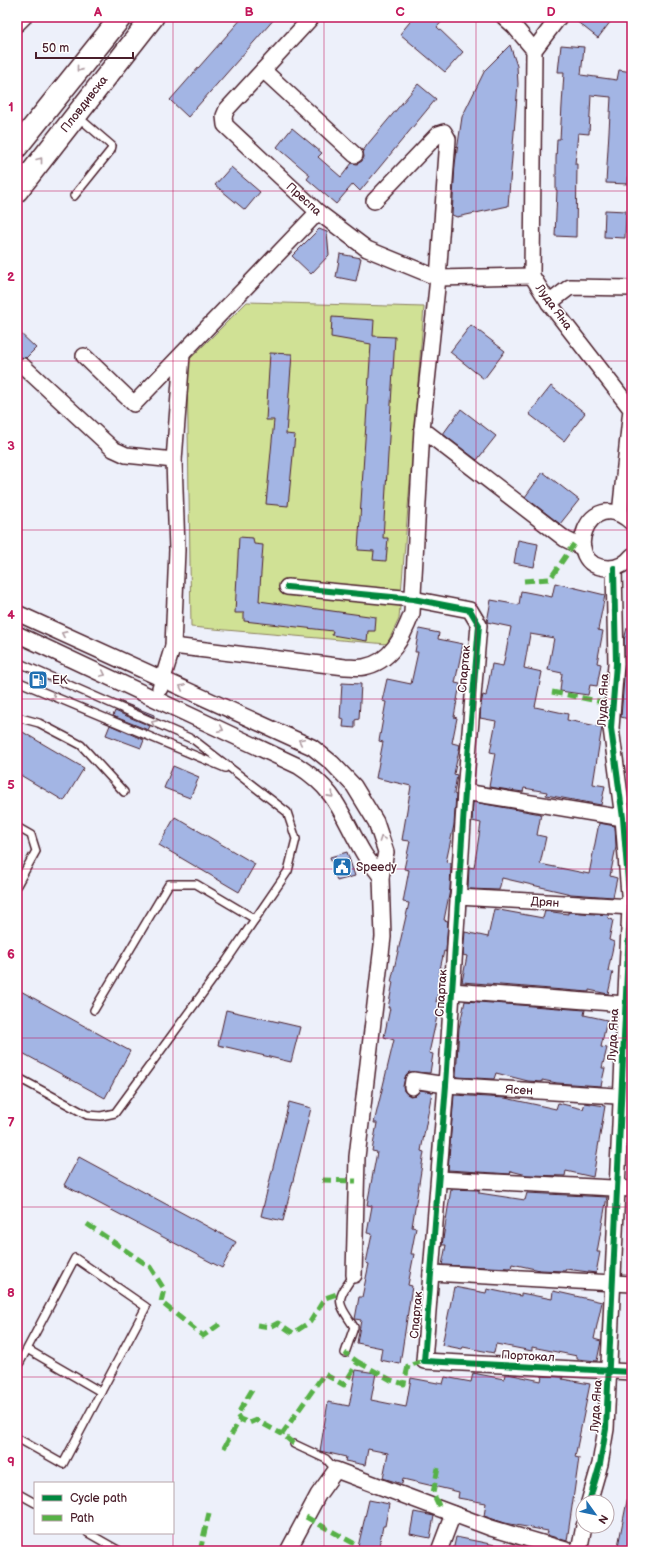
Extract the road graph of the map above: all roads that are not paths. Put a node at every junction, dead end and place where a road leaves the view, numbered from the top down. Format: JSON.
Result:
{"nodes":[{"id":1,"x":24,"y":17,"type":"edge"},
{"id":2,"x":121,"y":17,"type":"edge"},
{"id":3,"x":153,"y":17,"type":"edge"},
{"id":4,"x":312,"y":17,"type":"edge"},
{"id":5,"x":504,"y":17,"type":"edge"},
{"id":6,"x":559,"y":17,"type":"edge"},
{"id":7,"x":17,"y":24,"type":"edge"},
{"id":8,"x":534,"y":50,"type":"junction"},
{"id":9,"x":263,"y":70,"type":"junction"},
{"id":10,"x":76,"y":115,"type":"junction"},
{"id":11,"x":17,"y":147,"type":"edge"},
{"id":12,"x":355,"y":155,"type":"dead end"},
{"id":13,"x":17,"y":191,"type":"edge"},
{"id":14,"x":74,"y":196,"type":"dead end"},
{"id":15,"x":374,"y":202,"type":"dead end"},
{"id":16,"x":318,"y":212,"type":"junction"},
{"id":17,"x":532,"y":276,"type":"junction"},
{"id":18,"x":438,"y":278,"type":"junction"},
{"id":19,"x":632,"y":288,"type":"edge"},
{"id":20,"x":549,"y":303,"type":"junction"},
{"id":21,"x":182,"y":355,"type":"junction"},
{"id":22,"x":84,"y":356,"type":"dead end"},
{"id":23,"x":23,"y":366,"type":"dead end"},
{"id":24,"x":632,"y":409,"type":"edge"},
{"id":25,"x":422,"y":429,"type":"junction"},
{"id":26,"x":174,"y":460,"type":"junction"},
{"id":27,"x":620,"y":514,"type":"junction"},
{"id":28,"x":632,"y":523,"type":"edge"},
{"id":29,"x":583,"y":548,"type":"junction"},
{"id":30,"x":632,"y":556,"type":"edge"},
{"id":31,"x":614,"y":568,"type":"junction"},
{"id":32,"x":286,"y":587,"type":"dead end"},
{"id":33,"x":413,"y":599,"type":"junction"},
{"id":34,"x":17,"y":613,"type":"edge"},
{"id":35,"x":17,"y":634,"type":"edge"},
{"id":36,"x":173,"y":646,"type":"junction"},
{"id":37,"x":17,"y":662,"type":"edge"},
{"id":38,"x":163,"y":678,"type":"junction"},
{"id":39,"x":17,"y":681,"type":"edge"},
{"id":40,"x":156,"y":699,"type":"junction"},
{"id":41,"x":17,"y":716,"type":"edge"},
{"id":42,"x":235,"y":772,"type":"junction"},
{"id":43,"x":124,"y":792,"type":"dead end"},
{"id":44,"x":465,"y":792,"type":"junction"},
{"id":45,"x":627,"y":816,"type":"edge"},
{"id":46,"x":17,"y":827,"type":"edge"},
{"id":47,"x":381,"y":877,"type":"junction"},
{"id":48,"x":17,"y":885,"type":"edge"},
{"id":49,"x":458,"y":897,"type":"junction"},
{"id":50,"x":631,"y":907,"type":"edge"},
{"id":51,"x":255,"y":919,"type":"junction"},
{"id":52,"x":452,"y":991,"type":"junction"},
{"id":53,"x":625,"y":1004,"type":"junction"},
{"id":54,"x":94,"y":1010,"type":"dead end"},
{"id":55,"x":17,"y":1077,"type":"edge"},
{"id":56,"x":446,"y":1085,"type":"junction"},
{"id":57,"x":412,"y":1087,"type":"dead end"},
{"id":58,"x":626,"y":1096,"type":"edge"},
{"id":59,"x":439,"y":1178,"type":"junction"},
{"id":60,"x":616,"y":1188,"type":"junction"},
{"id":61,"x":632,"y":1189,"type":"edge"},
{"id":62,"x":431,"y":1272,"type":"junction"},
{"id":63,"x":354,"y":1275,"type":"joint"},
{"id":64,"x":612,"y":1283,"type":"junction"},
{"id":65,"x":632,"y":1284,"type":"edge"},
{"id":66,"x":27,"y":1349,"type":"junction"},
{"id":67,"x":345,"y":1353,"type":"dead end"},
{"id":68,"x":424,"y":1361,"type":"joint"},
{"id":69,"x":17,"y":1368,"type":"edge"},
{"id":70,"x":609,"y":1371,"type":"junction"},
{"id":71,"x":632,"y":1372,"type":"edge"},
{"id":72,"x":101,"y":1392,"type":"junction"},
{"id":73,"x":17,"y":1438,"type":"edge"},
{"id":74,"x":294,"y":1444,"type":"dead end"},
{"id":75,"x":336,"y":1470,"type":"junction"},
{"id":76,"x":17,"y":1493,"type":"edge"},
{"id":77,"x":591,"y":1494,"type":"edge"},
{"id":78,"x":34,"y":1502,"type":"edge"},
{"id":79,"x":453,"y":1514,"type":"junction"},
{"id":80,"x":90,"y":1534,"type":"edge"},
{"id":81,"x":582,"y":1534,"type":"edge"},
{"id":82,"x":118,"y":1550,"type":"dead end"},
{"id":83,"x":288,"y":1551,"type":"edge"},
{"id":84,"x":439,"y":1551,"type":"edge"},
{"id":85,"x":569,"y":1551,"type":"edge"},
{"id":86,"x":579,"y":1551,"type":"edge"}],
"edges":[{"from":1,"to":7,"type":"street"},
{"from":2,"to":11,"type":"street","name":"Пловдивска","one_way":true},
{"from":3,"to":10,"type":"street","name":"Пловдивска"},
{"from":4,"to":9,"type":"street","name":"Преспа"},
{"from":5,"to":8,"type":"street"},
{"from":6,"to":8,"type":"street"},
{"from":8,"to":17,"type":"street","name":"Луда Яна"},
{"from":9,"to":12,"type":"street"},
{"from":9,"to":16,"type":"street","name":"Преспа"},
{"from":13,"to":10,"type":"street","name":"Пловдивска","one_way":true},
{"from":10,"to":14,"type":"lane"},
{"from":15,"to":18,"type":"street"},
{"from":16,"to":18,"type":"street","name":"Преспа"},
{"from":16,"to":21,"type":"street"},
{"from":17,"to":18,"type":"street","name":"Преспа"},
{"from":17,"to":20,"type":"street","name":"Луда Яна"},
{"from":18,"to":25,"type":"street"},
{"from":19,"to":20,"type":"street"},
{"from":20,"to":24,"type":"street","name":"Луда Яна"},
{"from":21,"to":22,"type":"street"},
{"from":21,"to":26,"type":"street"},
{"from":23,"to":26,"type":"street"},
{"from":24,"to":27,"type":"street","name":"Луда Яна"},
{"from":25,"to":29,"type":"street"},
{"from":25,"to":33,"type":"street"},
{"from":26,"to":36,"type":"street"},
{"from":27,"to":28,"type":"street"},
{"from":27,"to":29,"type":"street"},
{"from":29,"to":31,"type":"street"},
{"from":30,"to":31,"type":"street"},
{"from":31,"to":45,"type":"street","name":"Луда Яна"},
{"from":32,"to":33,"type":"street"},
{"from":33,"to":36,"type":"street"},
{"from":33,"to":44,"type":"street","name":"Спартак"},
{"from":38,"to":34,"type":"street","one_way":true},
{"from":35,"to":40,"type":"street","one_way":true},
{"from":36,"to":38,"type":"street"},
{"from":42,"to":37,"type":"lane","one_way":true},
{"from":38,"to":40,"type":"street"},
{"from":47,"to":38,"type":"street","one_way":true},
{"from":39,"to":42,"type":"lane","one_way":true},
{"from":40,"to":47,"type":"street","one_way":true},
{"from":41,"to":43,"type":"lane"},
{"from":42,"to":51,"type":"lane"},
{"from":44,"to":45,"type":"street"},
{"from":44,"to":49,"type":"street","name":"Спартак"},
{"from":45,"to":50,"type":"street","name":"Луда Яна"},
{"from":46,"to":48,"type":"lane"},
{"from":47,"to":63,"type":"street"},
{"from":49,"to":50,"type":"street","name":"Дрян"},
{"from":49,"to":52,"type":"street","name":"Спартак"},
{"from":50,"to":53,"type":"street","name":"Луда Яна"},
{"from":51,"to":54,"type":"lane"},
{"from":51,"to":55,"type":"lane"},
{"from":52,"to":53,"type":"street"},
{"from":52,"to":56,"type":"street","name":"Спартак"},
{"from":53,"to":58,"type":"street","name":"Луда Яна"},
{"from":56,"to":57,"type":"street","name":"Ясен"},
{"from":56,"to":58,"type":"street","name":"Ясен"},
{"from":56,"to":59,"type":"street","name":"Спартак"},
{"from":58,"to":60,"type":"street","name":"Луда Яна"},
{"from":59,"to":60,"type":"street"},
{"from":59,"to":62,"type":"street","name":"Спартак"},
{"from":60,"to":61,"type":"street"},
{"from":60,"to":64,"type":"street","name":"Луда Яна"},
{"from":62,"to":64,"type":"street"},
{"from":62,"to":68,"type":"street","name":"Спартак"},
{"from":63,"to":67,"type":"lane"},
{"from":64,"to":65,"type":"street"},
{"from":64,"to":70,"type":"street","name":"Луда Яна"},
{"from":66,"to":69,"type":"lane"},
{"from":66,"to":72,"type":"lane"},
{"from":66,"to":72,"type":"lane"},
{"from":68,"to":70,"type":"street","name":"Портокал"},
{"from":70,"to":71,"type":"street","name":"Портокал"},
{"from":70,"to":77,"type":"street","name":"Луда Яна"},
{"from":72,"to":73,"type":"lane"},
{"from":74,"to":75,"type":"lane"},
{"from":75,"to":79,"type":"street"},
{"from":75,"to":83,"type":"street"},
{"from":76,"to":78,"type":"lane"},
{"from":79,"to":84,"type":"street"},
{"from":79,"to":85,"type":"street"},
{"from":80,"to":82,"type":"lane"},
{"from":81,"to":86,"type":"street"}]}
